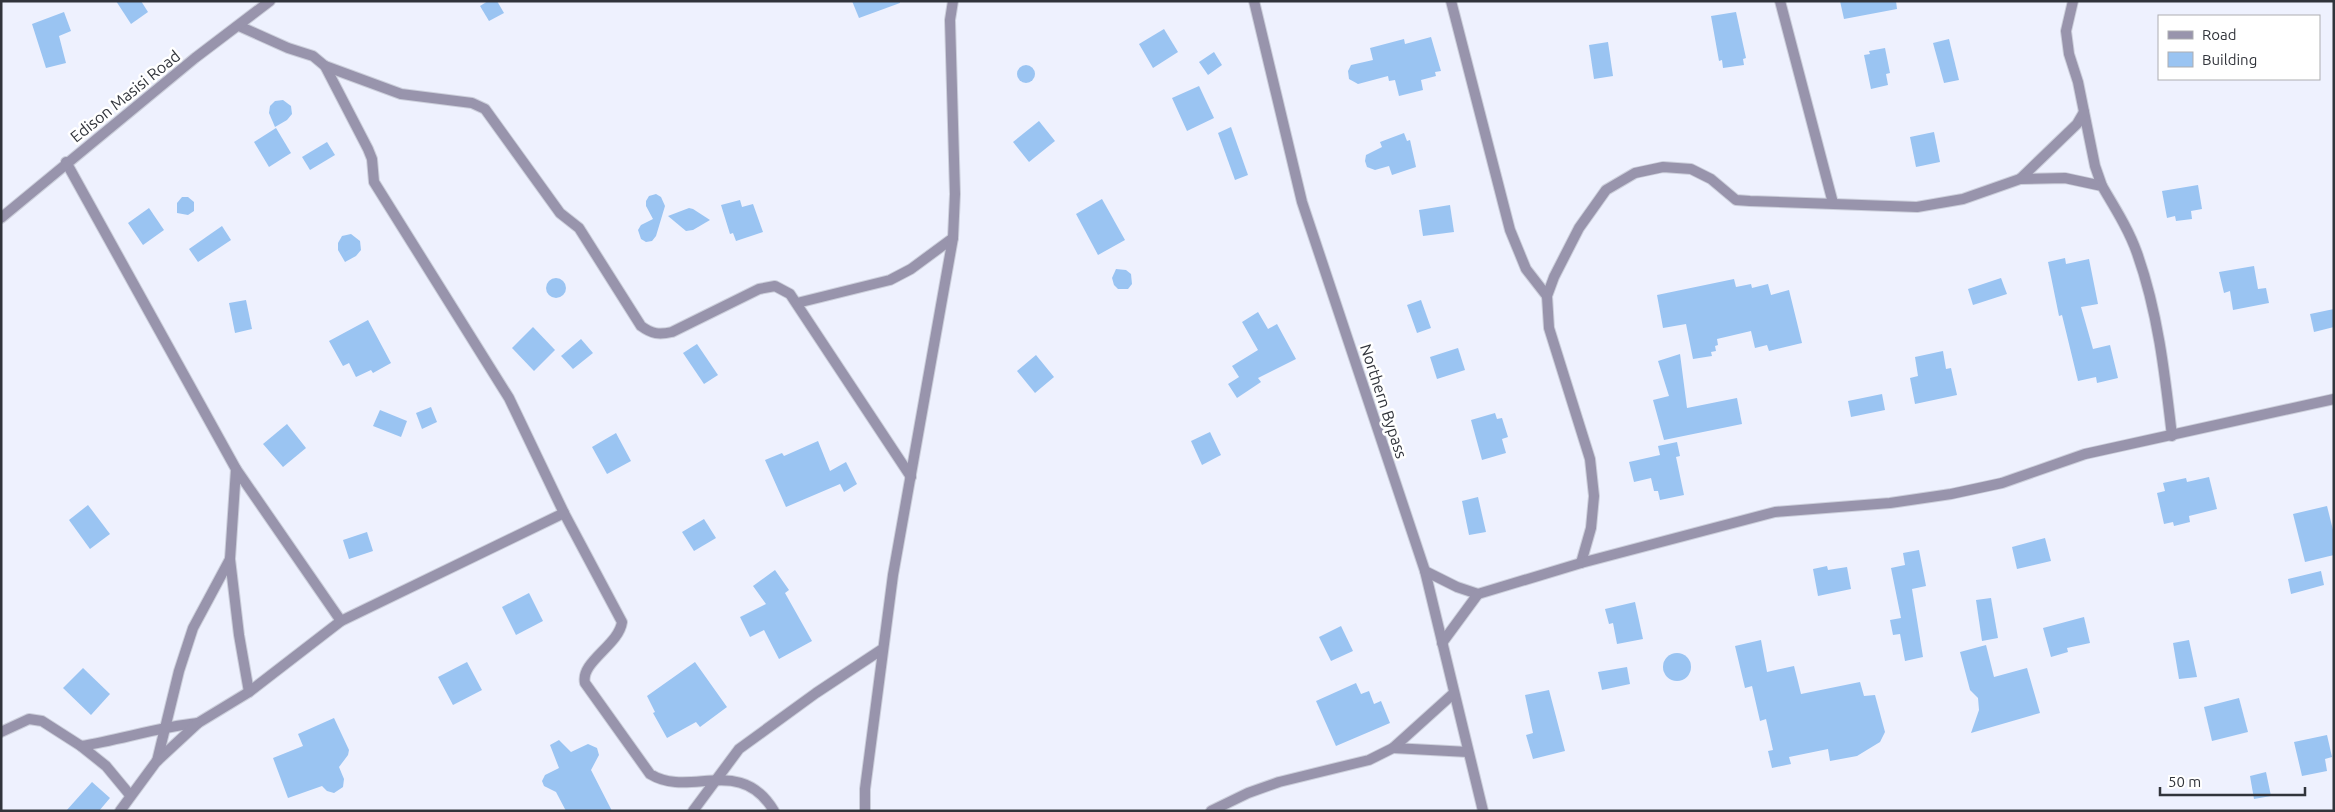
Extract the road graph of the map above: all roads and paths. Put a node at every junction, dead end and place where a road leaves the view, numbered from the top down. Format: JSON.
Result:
{"nodes":[{"id":1,"x":270,"y":1,"type":"edge"},
{"id":2,"x":953,"y":1,"type":"edge"},
{"id":3,"x":1254,"y":1,"type":"edge"},
{"id":4,"x":1451,"y":1,"type":"edge"},
{"id":5,"x":1780,"y":1,"type":"edge"},
{"id":6,"x":2073,"y":1,"type":"edge"},
{"id":7,"x":239,"y":26,"type":"junction"},
{"id":8,"x":325,"y":66,"type":"junction"},
{"id":9,"x":2084,"y":112,"type":"junction"},
{"id":10,"x":66,"y":162,"type":"junction"},
{"id":11,"x":2020,"y":179,"type":"junction"},
{"id":12,"x":2102,"y":186,"type":"junction"},
{"id":13,"x":1833,"y":203,"type":"junction"},
{"id":14,"x":1,"y":218,"type":"edge"},
{"id":15,"x":953,"y":238,"type":"junction"},
{"id":16,"x":1547,"y":296,"type":"junction"},
{"id":17,"x":797,"y":303,"type":"junction"},
{"id":18,"x":2334,"y":398,"type":"edge"},
{"id":19,"x":2172,"y":436,"type":"junction"},
{"id":20,"x":236,"y":469,"type":"junction"},
{"id":21,"x":911,"y":477,"type":"junction"},
{"id":22,"x":564,"y":513,"type":"junction"},
{"id":23,"x":230,"y":558,"type":"junction"},
{"id":24,"x":1580,"y":563,"type":"junction"},
{"id":25,"x":1425,"y":571,"type":"junction"},
{"id":26,"x":1478,"y":594,"type":"junction"},
{"id":27,"x":341,"y":621,"type":"junction"},
{"id":28,"x":1442,"y":643,"type":"junction"},
{"id":29,"x":882,"y":650,"type":"junction"},
{"id":30,"x":249,"y":692,"type":"junction"},
{"id":31,"x":1454,"y":693,"type":"junction"},
{"id":32,"x":198,"y":724,"type":"junction"},
{"id":33,"x":167,"y":726,"type":"junction"},
{"id":34,"x":1,"y":732,"type":"edge"},
{"id":35,"x":81,"y":746,"type":"junction"},
{"id":36,"x":1393,"y":748,"type":"junction"},
{"id":37,"x":1468,"y":752,"type":"junction"},
{"id":38,"x":156,"y":762,"type":"junction"},
{"id":39,"x":716,"y":779,"type":"junction"},
{"id":40,"x":130,"y":795,"type":"junction"},
{"id":41,"x":120,"y":811,"type":"edge"},
{"id":42,"x":692,"y":811,"type":"edge"},
{"id":43,"x":774,"y":811,"type":"edge"},
{"id":44,"x":865,"y":811,"type":"edge"},
{"id":45,"x":1211,"y":811,"type":"edge"},
{"id":46,"x":1483,"y":811,"type":"edge"}],
"edges":[{"from":1,"to":7,"type":"street","name":"Edison Masisi Road"},
{"from":2,"to":15,"type":"street"},
{"from":3,"to":25,"type":"street","name":"Northern Bypass"},
{"from":4,"to":16,"type":"street"},
{"from":5,"to":13,"type":"street"},
{"from":6,"to":9,"type":"street"},
{"from":7,"to":8,"type":"street"},
{"from":7,"to":10,"type":"street","name":"Edison Masisi Road"},
{"from":8,"to":17,"type":"street"},
{"from":8,"to":22,"type":"street"},
{"from":9,"to":11,"type":"street"},
{"from":9,"to":12,"type":"street"},
{"from":10,"to":14,"type":"street","name":"Edison Masisi Road"},
{"from":10,"to":20,"type":"street"},
{"from":11,"to":12,"type":"street"},
{"from":11,"to":13,"type":"street"},
{"from":12,"to":19,"type":"street"},
{"from":13,"to":16,"type":"street"},
{"from":15,"to":17,"type":"street"},
{"from":15,"to":21,"type":"street"},
{"from":16,"to":24,"type":"street"},
{"from":17,"to":21,"type":"street"},
{"from":18,"to":19,"type":"street"},
{"from":19,"to":24,"type":"street"},
{"from":20,"to":23,"type":"street"},
{"from":20,"to":27,"type":"street"},
{"from":21,"to":29,"type":"street"},
{"from":22,"to":27,"type":"street"},
{"from":22,"to":39,"type":"street"},
{"from":23,"to":30,"type":"street"},
{"from":23,"to":33,"type":"street"},
{"from":24,"to":26,"type":"street"},
{"from":25,"to":26,"type":"street"},
{"from":25,"to":28,"type":"street","name":"Northern Bypass"},
{"from":26,"to":28,"type":"street"},
{"from":27,"to":30,"type":"street"},
{"from":28,"to":31,"type":"street","name":"Northern Bypass"},
{"from":29,"to":39,"type":"street"},
{"from":29,"to":44,"type":"street"},
{"from":30,"to":32,"type":"street"},
{"from":31,"to":36,"type":"street"},
{"from":31,"to":37,"type":"street","name":"Northern Bypass"},
{"from":32,"to":33,"type":"street"},
{"from":32,"to":38,"type":"street"},
{"from":33,"to":35,"type":"street"},
{"from":33,"to":38,"type":"street"},
{"from":34,"to":35,"type":"street"},
{"from":35,"to":40,"type":"street"},
{"from":36,"to":37,"type":"street"},
{"from":36,"to":45,"type":"street"},
{"from":37,"to":46,"type":"street","name":"Northern Bypass"},
{"from":38,"to":40,"type":"street"},
{"from":39,"to":42,"type":"street"},
{"from":39,"to":43,"type":"street"},
{"from":40,"to":41,"type":"street"}]}
